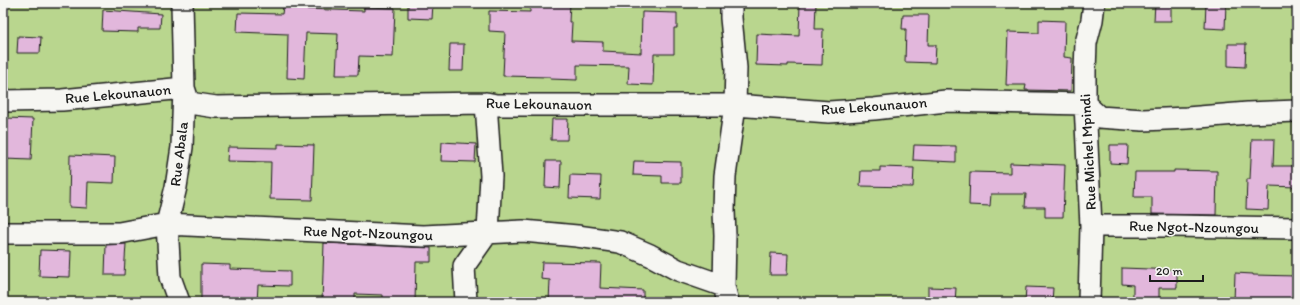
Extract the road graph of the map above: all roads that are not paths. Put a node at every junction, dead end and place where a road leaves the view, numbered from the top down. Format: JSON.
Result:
{"nodes":[{"id":1,"x":182,"y":3,"type":"edge"},
{"id":2,"x":732,"y":3,"type":"edge"},
{"id":3,"x":1094,"y":3,"type":"edge"},
{"id":4,"x":184,"y":88,"type":"junction"},
{"id":5,"x":3,"y":101,"type":"edge"},
{"id":6,"x":486,"y":103,"type":"junction"},
{"id":7,"x":1085,"y":104,"type":"junction"},
{"id":8,"x":735,"y":105,"type":"junction"},
{"id":9,"x":1297,"y":111,"type":"edge"},
{"id":10,"x":166,"y":224,"type":"junction"},
{"id":11,"x":1091,"y":226,"type":"junction"},
{"id":12,"x":1297,"y":228,"type":"edge"},
{"id":13,"x":488,"y":232,"type":"junction"},
{"id":14,"x":3,"y":233,"type":"edge"},
{"id":15,"x":726,"y":294,"type":"edge"},
{"id":16,"x":179,"y":302,"type":"edge"},
{"id":17,"x":466,"y":302,"type":"edge"},
{"id":18,"x":1089,"y":302,"type":"edge"}],
"edges":[{"from":1,"to":4,"type":"street","name":"Rue Abala"},
{"from":2,"to":8,"type":"street"},
{"from":3,"to":7,"type":"street","name":"Rue Michel Mpindi"},
{"from":4,"to":5,"type":"street","name":"Rue Lekounauon"},
{"from":4,"to":6,"type":"street","name":"Rue Lekounauon"},
{"from":4,"to":10,"type":"street","name":"Rue Abala"},
{"from":6,"to":8,"type":"street","name":"Rue Lekounauon"},
{"from":6,"to":13,"type":"street"},
{"from":7,"to":8,"type":"street","name":"Rue Lekounauon"},
{"from":7,"to":9,"type":"street"},
{"from":7,"to":11,"type":"street","name":"Rue Michel Mpindi"},
{"from":8,"to":15,"type":"street"},
{"from":10,"to":13,"type":"street","name":"Rue Ngot-Nzoungou"},
{"from":10,"to":14,"type":"street","name":"Rue Ngot-Nzoungou"},
{"from":10,"to":16,"type":"street","name":"Rue Abala"},
{"from":11,"to":12,"type":"street","name":"Rue Ngot-Nzoungou"},
{"from":11,"to":18,"type":"street","name":"Rue Michel Mpindi"},
{"from":13,"to":15,"type":"street","name":"Rue Ngot-Nzoungou"},
{"from":13,"to":17,"type":"street"}]}
